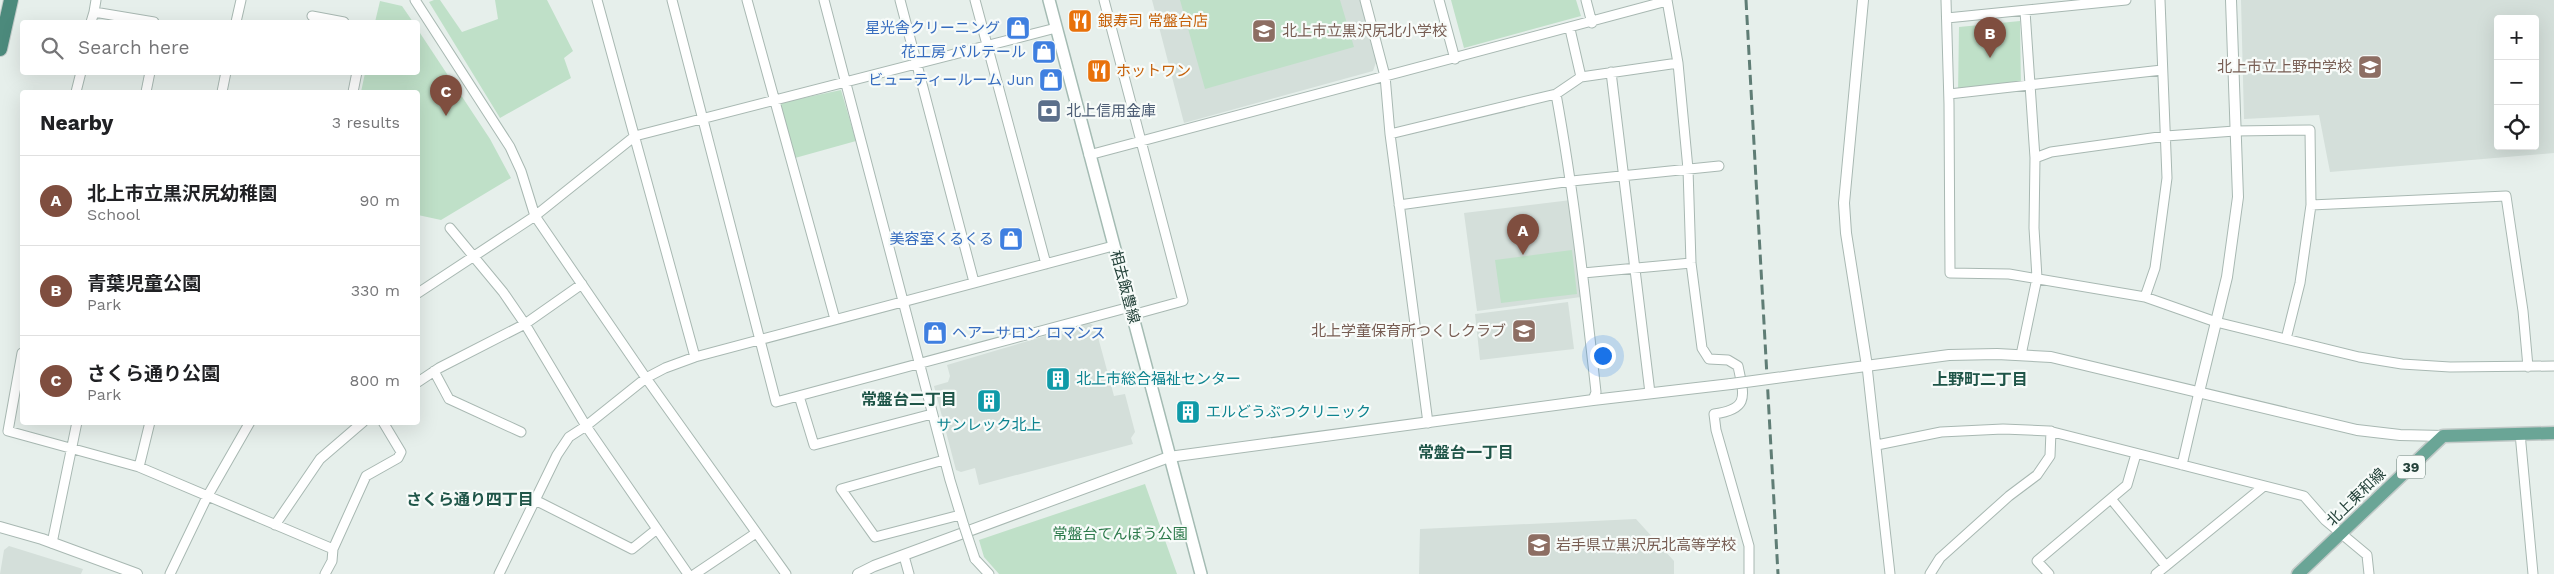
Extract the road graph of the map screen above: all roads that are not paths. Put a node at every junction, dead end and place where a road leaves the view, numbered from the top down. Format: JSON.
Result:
{"nodes":[{"id":1,"x":2,"y":0,"type":"edge"},
{"id":2,"x":11,"y":0,"type":"edge"},
{"id":3,"x":96,"y":0,"type":"edge"},
{"id":4,"x":241,"y":0,"type":"edge"},
{"id":5,"x":415,"y":0,"type":"edge"},
{"id":6,"x":597,"y":0,"type":"edge"},
{"id":7,"x":672,"y":0,"type":"edge"},
{"id":8,"x":747,"y":0,"type":"edge"},
{"id":9,"x":824,"y":0,"type":"edge"},
{"id":10,"x":900,"y":0,"type":"edge"},
{"id":11,"x":975,"y":0,"type":"edge"},
{"id":12,"x":1049,"y":0,"type":"edge"},
{"id":13,"x":1104,"y":0,"type":"edge"},
{"id":14,"x":1365,"y":0,"type":"edge"},
{"id":15,"x":1439,"y":0,"type":"edge"},
{"id":16,"x":1586,"y":0,"type":"edge"},
{"id":17,"x":1667,"y":0,"type":"edge"},
{"id":18,"x":1863,"y":0,"type":"edge"},
{"id":19,"x":1946,"y":0,"type":"edge"},
{"id":20,"x":2126,"y":0,"type":"edge"},
{"id":21,"x":2160,"y":0,"type":"edge"},
{"id":22,"x":2231,"y":0,"type":"edge"},
{"id":23,"x":0,"y":7,"type":"edge"},
{"id":24,"x":2025,"y":11,"type":"junction"},
{"id":25,"x":94,"y":12,"type":"junction"},
{"id":26,"x":312,"y":16,"type":"dead end"},
{"id":27,"x":1946,"y":18,"type":"junction"},
{"id":28,"x":92,"y":20,"type":"edge"},
{"id":29,"x":142,"y":20,"type":"edge"},
{"id":30,"x":236,"y":20,"type":"edge"},
{"id":31,"x":333,"y":20,"type":"edge"},
{"id":32,"x":1592,"y":23,"type":"junction"},
{"id":33,"x":1056,"y":28,"type":"junction"},
{"id":34,"x":1570,"y":29,"type":"junction"},
{"id":35,"x":987,"y":45,"type":"junction"},
{"id":36,"x":0,"y":49,"type":"edge"},
{"id":37,"x":1455,"y":59,"type":"junction"},
{"id":38,"x":1678,"y":63,"type":"junction"},
{"id":39,"x":917,"y":65,"type":"junction"},
{"id":40,"x":2162,"y":70,"type":"junction"},
{"id":41,"x":1611,"y":72,"type":"junction"},
{"id":42,"x":80,"y":75,"type":"edge"},
{"id":43,"x":149,"y":75,"type":"edge"},
{"id":44,"x":225,"y":75,"type":"edge"},
{"id":45,"x":356,"y":75,"type":"edge"},
{"id":46,"x":1385,"y":76,"type":"junction"},
{"id":47,"x":1581,"y":76,"type":"junction"},
{"id":48,"x":846,"y":84,"type":"junction"},
{"id":49,"x":2030,"y":84,"type":"junction"},
{"id":50,"x":76,"y":90,"type":"edge"},
{"id":51,"x":146,"y":90,"type":"edge"},
{"id":52,"x":222,"y":90,"type":"edge"},
{"id":53,"x":353,"y":90,"type":"edge"},
{"id":54,"x":1556,"y":94,"type":"junction"},
{"id":55,"x":1949,"y":94,"type":"junction"},
{"id":56,"x":776,"y":102,"type":"junction"},
{"id":57,"x":703,"y":119,"type":"junction"},
{"id":58,"x":2235,"y":131,"type":"junction"},
{"id":59,"x":1390,"y":134,"type":"junction"},
{"id":60,"x":635,"y":136,"type":"junction"},
{"id":61,"x":2166,"y":136,"type":"junction"},
{"id":62,"x":1141,"y":141,"type":"junction"},
{"id":63,"x":1090,"y":155,"type":"junction"},
{"id":64,"x":2035,"y":158,"type":"junction"},
{"id":65,"x":1719,"y":166,"type":"dead end"},
{"id":66,"x":1688,"y":169,"type":"junction"},
{"id":67,"x":1623,"y":177,"type":"junction"},
{"id":68,"x":1572,"y":181,"type":"junction"},
{"id":69,"x":1399,"y":205,"type":"junction"},
{"id":70,"x":2311,"y":205,"type":"junction"},
{"id":71,"x":535,"y":216,"type":"junction"},
{"id":72,"x":450,"y":228,"type":"dead end"},
{"id":73,"x":1113,"y":246,"type":"junction"},
{"id":74,"x":472,"y":257,"type":"junction"},
{"id":75,"x":1691,"y":263,"type":"junction"},
{"id":76,"x":1046,"y":264,"type":"junction"},
{"id":77,"x":1634,"y":270,"type":"junction"},
{"id":78,"x":1583,"y":273,"type":"junction"},
{"id":79,"x":2037,"y":278,"type":"junction"},
{"id":80,"x":974,"y":282,"type":"junction"},
{"id":81,"x":582,"y":284,"type":"junction"},
{"id":82,"x":420,"y":292,"type":"edge"},
{"id":83,"x":2145,"y":297,"type":"junction"},
{"id":84,"x":903,"y":301,"type":"junction"},
{"id":85,"x":1131,"y":311,"type":"junction"},
{"id":86,"x":835,"y":319,"type":"junction"},
{"id":87,"x":2216,"y":322,"type":"junction"},
{"id":88,"x":525,"y":324,"type":"junction"},
{"id":89,"x":2286,"y":339,"type":"junction"},
{"id":90,"x":761,"y":340,"type":"junction"},
{"id":91,"x":2020,"y":355,"type":"junction"},
{"id":92,"x":694,"y":357,"type":"junction"},
{"id":93,"x":20,"y":364,"type":"edge"},
{"id":94,"x":920,"y":365,"type":"junction"},
{"id":95,"x":1867,"y":366,"type":"junction"},
{"id":96,"x":2554,"y":366,"type":"edge"},
{"id":97,"x":2528,"y":367,"type":"junction"},
{"id":98,"x":434,"y":371,"type":"junction"},
{"id":99,"x":646,"y":378,"type":"junction"},
{"id":100,"x":420,"y":381,"type":"edge"},
{"id":101,"x":2199,"y":392,"type":"junction"},
{"id":102,"x":1650,"y":393,"type":"junction"},
{"id":103,"x":799,"y":396,"type":"junction"},
{"id":104,"x":1594,"y":400,"type":"junction"},
{"id":105,"x":932,"y":414,"type":"junction"},
{"id":106,"x":1428,"y":423,"type":"junction"},
{"id":107,"x":76,"y":425,"type":"edge"},
{"id":108,"x":149,"y":425,"type":"edge"},
{"id":109,"x":248,"y":425,"type":"edge"},
{"id":110,"x":360,"y":425,"type":"edge"},
{"id":111,"x":385,"y":425,"type":"edge"},
{"id":112,"x":586,"y":426,"type":"junction"},
{"id":113,"x":2051,"y":431,"type":"junction"},
{"id":114,"x":521,"y":432,"type":"dead end"},
{"id":115,"x":2520,"y":433,"type":"junction"},
{"id":116,"x":2554,"y":433,"type":"edge"},
{"id":117,"x":2443,"y":436,"type":"junction"},
{"id":118,"x":1877,"y":445,"type":"junction"},
{"id":119,"x":72,"y":448,"type":"junction"},
{"id":120,"x":2136,"y":454,"type":"junction"},
{"id":121,"x":1169,"y":457,"type":"junction"},
{"id":122,"x":944,"y":460,"type":"junction"},
{"id":123,"x":2182,"y":464,"type":"junction"},
{"id":124,"x":139,"y":467,"type":"junction"},
{"id":125,"x":2264,"y":486,"type":"junction"},
{"id":126,"x":207,"y":497,"type":"junction"},
{"id":127,"x":536,"y":500,"type":"junction"},
{"id":128,"x":2112,"y":500,"type":"junction"},
{"id":129,"x":960,"y":515,"type":"junction"},
{"id":130,"x":275,"y":525,"type":"junction"},
{"id":131,"x":0,"y":527,"type":"edge"},
{"id":132,"x":657,"y":529,"type":"junction"},
{"id":133,"x":756,"y":533,"type":"junction"},
{"id":134,"x":2342,"y":533,"type":"junction"},
{"id":135,"x":52,"y":543,"type":"junction"},
{"id":136,"x":333,"y":549,"type":"junction"},
{"id":137,"x":904,"y":556,"type":"junction"},
{"id":138,"x":2166,"y":566,"type":"junction"},
{"id":139,"x":137,"y":574,"type":"edge"},
{"id":140,"x":170,"y":574,"type":"edge"},
{"id":141,"x":325,"y":574,"type":"edge"},
{"id":142,"x":499,"y":574,"type":"edge"},
{"id":143,"x":688,"y":574,"type":"edge"},
{"id":144,"x":694,"y":574,"type":"edge"},
{"id":145,"x":786,"y":574,"type":"edge"},
{"id":146,"x":858,"y":574,"type":"edge"},
{"id":147,"x":909,"y":574,"type":"edge"},
{"id":148,"x":989,"y":574,"type":"edge"},
{"id":149,"x":1201,"y":574,"type":"edge"},
{"id":150,"x":1749,"y":574,"type":"edge"},
{"id":151,"x":1890,"y":574,"type":"edge"},
{"id":152,"x":1930,"y":574,"type":"edge"},
{"id":153,"x":2048,"y":574,"type":"edge"},
{"id":154,"x":2156,"y":574,"type":"edge"},
{"id":155,"x":2298,"y":574,"type":"edge"},
{"id":156,"x":2369,"y":574,"type":"edge"},
{"id":157,"x":2533,"y":574,"type":"edge"}],
"edges":[{"from":1,"to":23,"type":"highway"},
{"from":2,"to":36,"type":"highway"},
{"from":3,"to":25,"type":"street"},
{"from":4,"to":30,"type":"street"},
{"from":5,"to":71,"type":"street"},
{"from":6,"to":60,"type":"street"},
{"from":7,"to":57,"type":"street"},
{"from":8,"to":56,"type":"street"},
{"from":9,"to":48,"type":"street"},
{"from":10,"to":39,"type":"street"},
{"from":11,"to":35,"type":"street"},
{"from":12,"to":33,"type":"main road","name":"相去飯豊線"},
{"from":13,"to":62,"type":"street"},
{"from":14,"to":46,"type":"street"},
{"from":15,"to":37,"type":"street"},
{"from":16,"to":32,"type":"street"},
{"from":17,"to":32,"type":"street"},
{"from":17,"to":38,"type":"street"},
{"from":18,"to":95,"type":"street"},
{"from":19,"to":27,"type":"street"},
{"from":20,"to":24,"type":"street"},
{"from":21,"to":40,"type":"street"},
{"from":22,"to":58,"type":"street"},
{"from":24,"to":27,"type":"street"},
{"from":24,"to":49,"type":"street"},
{"from":25,"to":28,"type":"street"},
{"from":25,"to":29,"type":"street"},
{"from":26,"to":31,"type":"street"},
{"from":27,"to":55,"type":"street"},
{"from":32,"to":34,"type":"street"},
{"from":33,"to":35,"type":"street"},
{"from":33,"to":63,"type":"main road","name":"相去飯豊線"},
{"from":34,"to":37,"type":"street"},
{"from":34,"to":47,"type":"street"},
{"from":35,"to":39,"type":"street"},
{"from":35,"to":76,"type":"street"},
{"from":37,"to":46,"type":"street"},
{"from":38,"to":41,"type":"street"},
{"from":38,"to":66,"type":"street"},
{"from":39,"to":48,"type":"street"},
{"from":39,"to":80,"type":"street"},
{"from":40,"to":49,"type":"street"},
{"from":40,"to":61,"type":"street"},
{"from":41,"to":47,"type":"street"},
{"from":41,"to":67,"type":"street"},
{"from":42,"to":50,"type":"street"},
{"from":43,"to":51,"type":"street"},
{"from":44,"to":52,"type":"street"},
{"from":45,"to":53,"type":"street"},
{"from":46,"to":59,"type":"street"},
{"from":46,"to":62,"type":"street"},
{"from":47,"to":54,"type":"street"},
{"from":48,"to":56,"type":"street"},
{"from":48,"to":84,"type":"street"},
{"from":49,"to":55,"type":"street"},
{"from":49,"to":64,"type":"street"},
{"from":54,"to":59,"type":"street"},
{"from":54,"to":68,"type":"street"},
{"from":55,"to":79,"type":"street"},
{"from":56,"to":57,"type":"street"},
{"from":56,"to":86,"type":"street"},
{"from":57,"to":60,"type":"street"},
{"from":57,"to":90,"type":"street"},
{"from":58,"to":61,"type":"street"},
{"from":58,"to":70,"type":"street"},
{"from":58,"to":87,"type":"street"},
{"from":59,"to":69,"type":"street"},
{"from":60,"to":71,"type":"street"},
{"from":60,"to":92,"type":"street"},
{"from":61,"to":64,"type":"street"},
{"from":61,"to":83,"type":"street"},
{"from":62,"to":63,"type":"street"},
{"from":62,"to":85,"type":"street"},
{"from":63,"to":73,"type":"main road","name":"相去飯豊線"},
{"from":64,"to":79,"type":"street"},
{"from":65,"to":66,"type":"street"},
{"from":66,"to":67,"type":"street"},
{"from":66,"to":75,"type":"street"},
{"from":67,"to":68,"type":"street"},
{"from":67,"to":77,"type":"street"},
{"from":68,"to":69,"type":"street"},
{"from":68,"to":78,"type":"street"},
{"from":69,"to":106,"type":"street"},
{"from":70,"to":89,"type":"street"},
{"from":70,"to":97,"type":"street"},
{"from":71,"to":74,"type":"street"},
{"from":71,"to":81,"type":"street"},
{"from":72,"to":74,"type":"street"},
{"from":73,"to":76,"type":"street"},
{"from":73,"to":85,"type":"main road","name":"相去飯豊線"},
{"from":74,"to":82,"type":"street"},
{"from":74,"to":88,"type":"street"},
{"from":75,"to":77,"type":"street"},
{"from":75,"to":150,"type":"street"},
{"from":76,"to":80,"type":"street"},
{"from":77,"to":78,"type":"street"},
{"from":77,"to":102,"type":"street"},
{"from":78,"to":104,"type":"street"},
{"from":79,"to":83,"type":"street"},
{"from":79,"to":91,"type":"street"},
{"from":80,"to":84,"type":"street"},
{"from":81,"to":88,"type":"street"},
{"from":81,"to":99,"type":"street"},
{"from":83,"to":87,"type":"street"},
{"from":84,"to":86,"type":"street"},
{"from":84,"to":94,"type":"street"},
{"from":85,"to":94,"type":"street"},
{"from":85,"to":121,"type":"main road","name":"相去飯豊線"},
{"from":86,"to":90,"type":"street"},
{"from":87,"to":89,"type":"street"},
{"from":87,"to":101,"type":"street"},
{"from":88,"to":98,"type":"street"},
{"from":88,"to":112,"type":"street"},
{"from":89,"to":97,"type":"street"},
{"from":90,"to":92,"type":"street"},
{"from":90,"to":103,"type":"street"},
{"from":91,"to":95,"type":"street"},
{"from":91,"to":101,"type":"street"},
{"from":92,"to":99,"type":"street"},
{"from":93,"to":119,"type":"street"},
{"from":94,"to":103,"type":"street"},
{"from":94,"to":105,"type":"street"},
{"from":95,"to":102,"type":"street","bridge":true},
{"from":95,"to":118,"type":"street"},
{"from":96,"to":97,"type":"street"},
{"from":98,"to":100,"type":"street"},
{"from":98,"to":114,"type":"street"},
{"from":99,"to":112,"type":"street"},
{"from":99,"to":133,"type":"street"},
{"from":101,"to":117,"type":"street"},
{"from":101,"to":123,"type":"street"},
{"from":102,"to":104,"type":"street"},
{"from":103,"to":105,"type":"street"},
{"from":104,"to":106,"type":"street"},
{"from":105,"to":122,"type":"street"},
{"from":106,"to":121,"type":"street"},
{"from":107,"to":119,"type":"street"},
{"from":108,"to":124,"type":"street"},
{"from":109,"to":126,"type":"street"},
{"from":110,"to":130,"type":"street"},
{"from":111,"to":136,"type":"street"},
{"from":112,"to":127,"type":"street"},
{"from":112,"to":132,"type":"street"},
{"from":113,"to":118,"type":"street"},
{"from":113,"to":120,"type":"street"},
{"from":113,"to":152,"type":"street"},
{"from":115,"to":116,"type":"main road"},
{"from":115,"to":117,"type":"main road"},
{"from":115,"to":157,"type":"street"},
{"from":117,"to":134,"type":"main road","name":"北上東和線","number":"39"},
{"from":118,"to":151,"type":"street"},
{"from":119,"to":124,"type":"street"},
{"from":119,"to":135,"type":"street"},
{"from":120,"to":123,"type":"street"},
{"from":120,"to":128,"type":"street"},
{"from":121,"to":137,"type":"street"},
{"from":121,"to":149,"type":"main road","name":"相去飯豊線"},
{"from":122,"to":129,"type":"street"},
{"from":122,"to":129,"type":"street"},
{"from":123,"to":125,"type":"street"},
{"from":124,"to":126,"type":"street"},
{"from":125,"to":134,"type":"street"},
{"from":125,"to":138,"type":"street"},
{"from":126,"to":130,"type":"street"},
{"from":126,"to":140,"type":"street"},
{"from":127,"to":132,"type":"street"},
{"from":127,"to":142,"type":"street"},
{"from":128,"to":138,"type":"street"},
{"from":128,"to":153,"type":"street"},
{"from":129,"to":148,"type":"street","bridge":true},
{"from":130,"to":136,"type":"street"},
{"from":131,"to":135,"type":"street"},
{"from":132,"to":143,"type":"street"},
{"from":133,"to":144,"type":"street"},
{"from":133,"to":145,"type":"street"},
{"from":134,"to":155,"type":"main road","name":"北上東和線","number":"39"},
{"from":134,"to":156,"type":"street"},
{"from":135,"to":139,"type":"street"},
{"from":136,"to":141,"type":"street"},
{"from":137,"to":146,"type":"street"},
{"from":137,"to":147,"type":"street"},
{"from":138,"to":154,"type":"street"}]}
